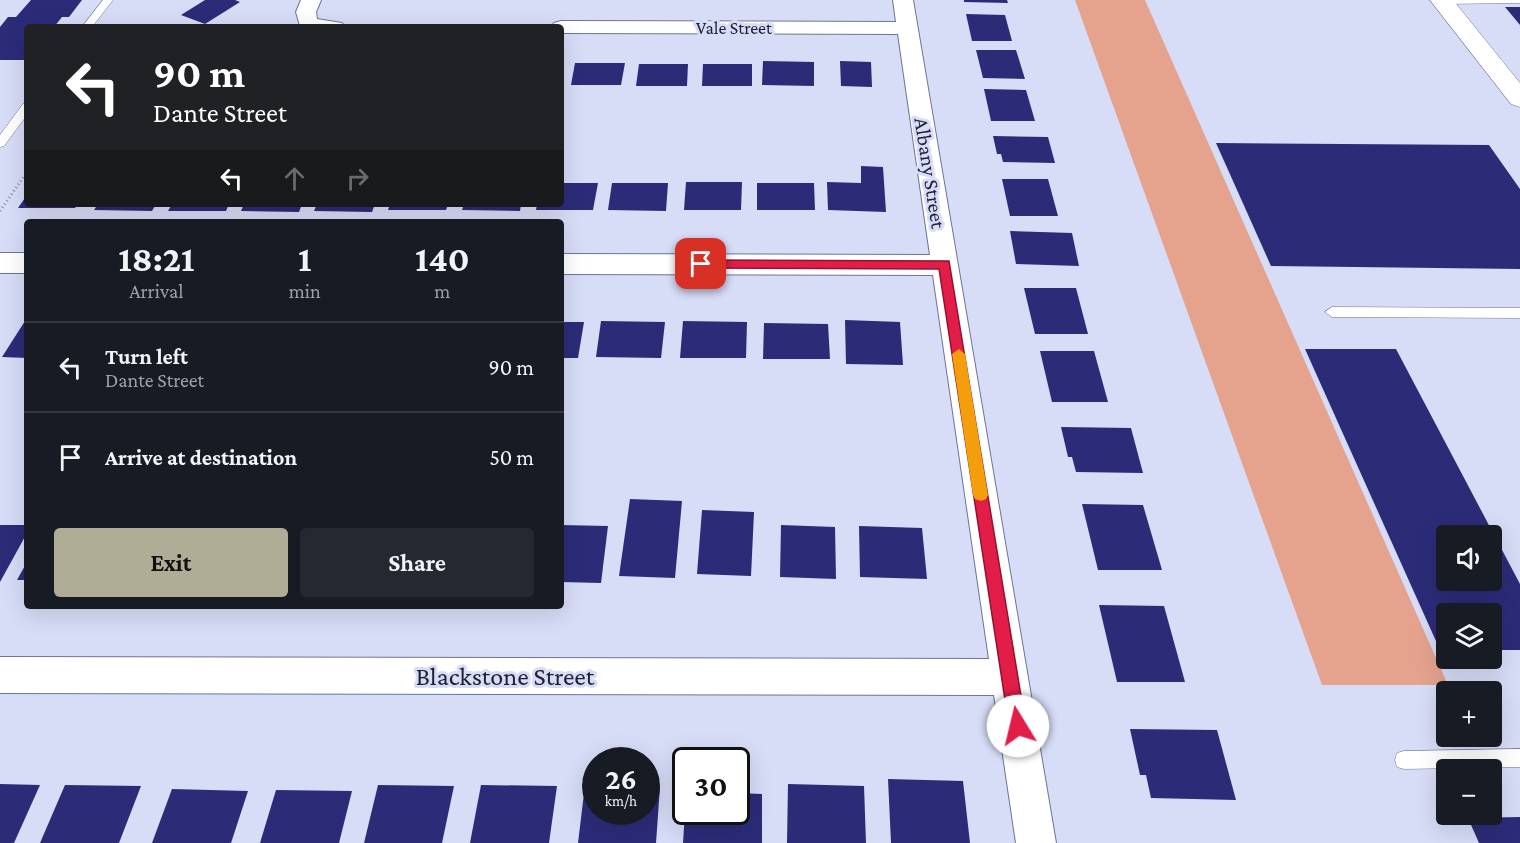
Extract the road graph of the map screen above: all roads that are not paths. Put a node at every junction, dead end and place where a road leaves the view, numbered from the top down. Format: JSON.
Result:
{"nodes":[{"id":1,"x":108,"y":0,"type":"edge"},
{"id":2,"x":311,"y":0,"type":"edge"},
{"id":3,"x":1442,"y":0,"type":"edge"},
{"id":4,"x":1520,"y":0,"type":"edge"},
{"id":5,"x":905,"y":14,"type":"edge"},
{"id":6,"x":89,"y":24,"type":"edge"},
{"id":7,"x":313,"y":24,"type":"edge"},
{"id":8,"x":564,"y":27,"type":"edge"},
{"id":9,"x":1520,"y":99,"type":"edge"},
{"id":10,"x":24,"y":111,"type":"edge"},
{"id":11,"x":0,"y":143,"type":"edge"},
{"id":12,"x":0,"y":263,"type":"edge"},
{"id":13,"x":24,"y":263,"type":"edge"},
{"id":14,"x":564,"y":264,"type":"edge"},
{"id":15,"x":945,"y":265,"type":"junction"},
{"id":16,"x":1332,"y":312,"type":"dead end"},
{"id":17,"x":1520,"y":313,"type":"edge"},
{"id":18,"x":0,"y":675,"type":"edge"},
{"id":19,"x":1010,"y":677,"type":"junction"},
{"id":20,"x":1520,"y":758,"type":"edge"},
{"id":21,"x":1404,"y":760,"type":"dead end"},
{"id":22,"x":1036,"y":843,"type":"edge"}],
"edges":[{"from":1,"to":6,"type":"lane"},
{"from":2,"to":7,"type":"street"},
{"from":3,"to":4,"type":"lane"},
{"from":3,"to":9,"type":"street"},
{"from":5,"to":8,"type":"street","name":"Vale Street"},
{"from":5,"to":15,"type":"street","name":"Albany Street"},
{"from":10,"to":11,"type":"lane"},
{"from":12,"to":13,"type":"street"},
{"from":14,"to":15,"type":"street"},
{"from":15,"to":19,"type":"street","name":"Albany Street"},
{"from":16,"to":17,"type":"lane"},
{"from":18,"to":19,"type":"street","name":"Blackstone Street"},
{"from":19,"to":22,"type":"street","name":"Albany Street"},
{"from":20,"to":21,"type":"lane"}]}
